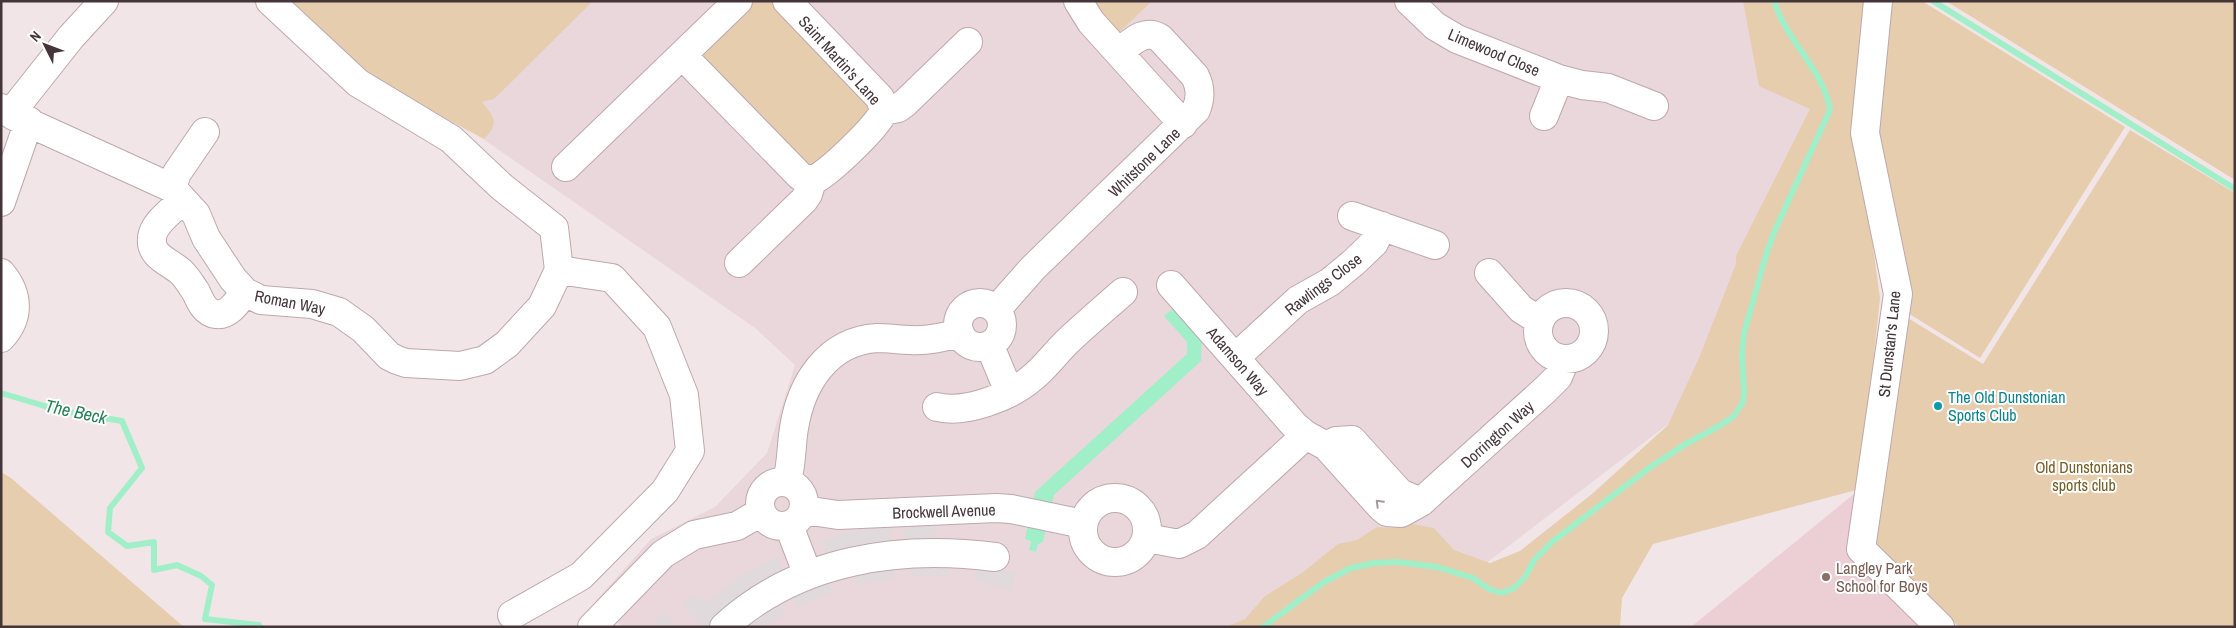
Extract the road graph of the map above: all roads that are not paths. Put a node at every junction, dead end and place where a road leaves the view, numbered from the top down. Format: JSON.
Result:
{"nodes":[{"id":1,"x":104,"y":1,"type":"edge"},
{"id":2,"x":270,"y":1,"type":"edge"},
{"id":3,"x":787,"y":1,"type":"edge"},
{"id":4,"x":1078,"y":1,"type":"edge"},
{"id":5,"x":1409,"y":1,"type":"edge"},
{"id":6,"x":1878,"y":1,"type":"edge"},
{"id":7,"x":724,"y":6,"type":"edge"},
{"id":8,"x":968,"y":42,"type":"dead end"},
{"id":9,"x":1114,"y":47,"type":"junction"},
{"id":10,"x":682,"y":55,"type":"junction"},
{"id":11,"x":1559,"y":79,"type":"junction"},
{"id":12,"x":1654,"y":106,"type":"dead end"},
{"id":13,"x":884,"y":111,"type":"junction"},
{"id":14,"x":15,"y":115,"type":"edge"},
{"id":15,"x":1544,"y":116,"type":"dead end"},
{"id":16,"x":1183,"y":124,"type":"junction"},
{"id":17,"x":205,"y":132,"type":"dead end"},
{"id":18,"x":566,"y":167,"type":"dead end"},
{"id":19,"x":812,"y":181,"type":"junction"},
{"id":20,"x":178,"y":194,"type":"junction"},
{"id":21,"x":1,"y":202,"type":"edge"},
{"id":22,"x":1352,"y":216,"type":"dead end"},
{"id":23,"x":1382,"y":226,"type":"junction"},
{"id":24,"x":1435,"y":246,"type":"dead end"},
{"id":25,"x":739,"y":263,"type":"dead end"},
{"id":26,"x":559,"y":270,"type":"junction"},
{"id":27,"x":1,"y":273,"type":"edge"},
{"id":28,"x":1489,"y":273,"type":"dead end"},
{"id":29,"x":1171,"y":285,"type":"dead end"},
{"id":30,"x":245,"y":292,"type":"junction"},
{"id":31,"x":1123,"y":292,"type":"dead end"},
{"id":32,"x":996,"y":310,"type":"junction"},
{"id":33,"x":1540,"y":321,"type":"junction"},
{"id":34,"x":960,"y":333,"type":"junction"},
{"id":35,"x":1,"y":338,"type":"edge"},
{"id":36,"x":990,"y":346,"type":"junction"},
{"id":37,"x":1236,"y":357,"type":"junction"},
{"id":38,"x":1565,"y":360,"type":"junction"},
{"id":39,"x":1009,"y":392,"type":"junction"},
{"id":40,"x":936,"y":407,"type":"dead end"},
{"id":41,"x":1316,"y":441,"type":"junction"},
{"id":42,"x":787,"y":481,"type":"junction"},
{"id":43,"x":762,"y":512,"type":"junction"},
{"id":44,"x":797,"y":518,"type":"junction"},
{"id":45,"x":1083,"y":524,"type":"junction"},
{"id":46,"x":1147,"y":538,"type":"junction"},
{"id":47,"x":995,"y":557,"type":"dead end"},
{"id":48,"x":808,"y":575,"type":"junction"},
{"id":49,"x":512,"y":615,"type":"dead end"},
{"id":50,"x":592,"y":627,"type":"edge"},
{"id":51,"x":724,"y":627,"type":"edge"},
{"id":52,"x":1940,"y":627,"type":"edge"}],
"edges":[{"from":1,"to":14,"type":"street"},
{"from":2,"to":26,"type":"street"},
{"from":3,"to":13,"type":"street","name":"Saint Martin's Lane"},
{"from":4,"to":9,"type":"street"},
{"from":5,"to":11,"type":"street","name":"Limewood Close"},
{"from":6,"to":52,"type":"street","name":"St Dunstan's Lane"},
{"from":7,"to":10,"type":"street"},
{"from":8,"to":13,"type":"street"},
{"from":9,"to":16,"type":"street"},
{"from":9,"to":16,"type":"street","name":"Whitstone Lane"},
{"from":10,"to":18,"type":"street"},
{"from":10,"to":19,"type":"street"},
{"from":11,"to":12,"type":"street","name":"Limewood Close"},
{"from":11,"to":15,"type":"street","name":"Limewood Close"},
{"from":13,"to":19,"type":"street","name":"Saint Martin's Lane"},
{"from":14,"to":20,"type":"street","name":"Roman Way"},
{"from":14,"to":21,"type":"street"},
{"from":16,"to":32,"type":"street","name":"Whitstone Lane"},
{"from":17,"to":20,"type":"street"},
{"from":19,"to":25,"type":"street","name":"Saint Martin's Lane"},
{"from":20,"to":30,"type":"street","name":"Roman Way"},
{"from":20,"to":30,"type":"street"},
{"from":22,"to":23,"type":"street"},
{"from":23,"to":24,"type":"street"},
{"from":23,"to":37,"type":"street","name":"Rawlings Close"},
{"from":26,"to":30,"type":"street","name":"Roman Way"},
{"from":26,"to":49,"type":"street"},
{"from":27,"to":35,"type":"street"},
{"from":28,"to":33,"type":"street"},
{"from":29,"to":37,"type":"street","name":"Adamson Way"},
{"from":31,"to":39,"type":"street"},
{"from":32,"to":34,"type":"street"},
{"from":32,"to":36,"type":"street"},
{"from":33,"to":38,"type":"street"},
{"from":33,"to":38,"type":"street"},
{"from":34,"to":36,"type":"street"},
{"from":34,"to":42,"type":"street"},
{"from":36,"to":39,"type":"street"},
{"from":37,"to":41,"type":"street","name":"Adamson Way"},
{"from":38,"to":41,"type":"street","name":"Dorrington Way"},
{"from":39,"to":40,"type":"street"},
{"from":41,"to":46,"type":"street"},
{"from":42,"to":43,"type":"street"},
{"from":42,"to":44,"type":"street"},
{"from":43,"to":44,"type":"street"},
{"from":43,"to":50,"type":"street"},
{"from":44,"to":45,"type":"street","name":"Brockwell Avenue"},
{"from":44,"to":48,"type":"street"},
{"from":45,"to":46,"type":"street"},
{"from":45,"to":46,"type":"street"},
{"from":47,"to":48,"type":"street"},
{"from":48,"to":51,"type":"street"}]}
